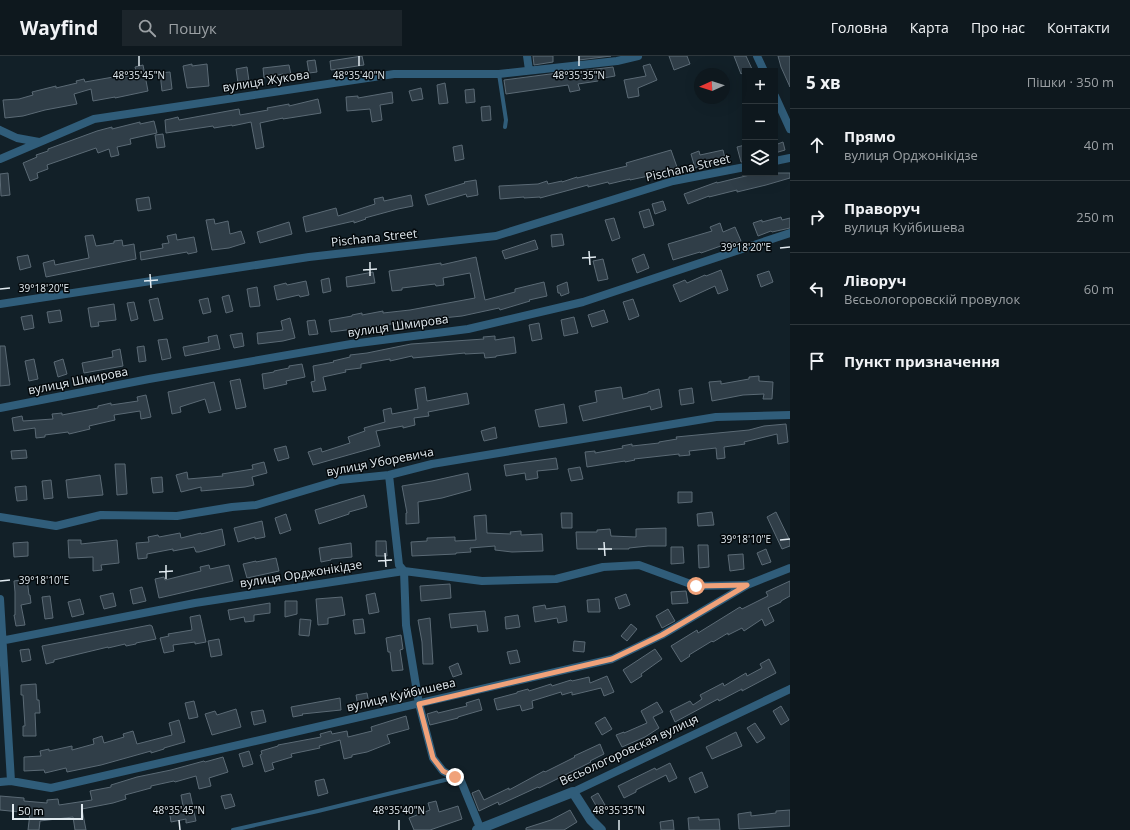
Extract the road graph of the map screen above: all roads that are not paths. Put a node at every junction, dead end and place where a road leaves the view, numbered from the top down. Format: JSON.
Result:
{"nodes":[{"id":1,"x":527,"y":56,"type":"edge"},
{"id":2,"x":638,"y":56,"type":"edge"},
{"id":3,"x":757,"y":56,"type":"edge"},
{"id":4,"x":763,"y":68,"type":"edge"},
{"id":5,"x":529,"y":70,"type":"junction"},
{"id":6,"x":498,"y":74,"type":"junction"},
{"id":7,"x":778,"y":102,"type":"edge"},
{"id":8,"x":505,"y":127,"type":"dead end"},
{"id":9,"x":790,"y":128,"type":"edge"},
{"id":10,"x":0,"y":130,"type":"edge"},
{"id":11,"x":39,"y":142,"type":"junction"},
{"id":12,"x":790,"y":158,"type":"edge"},
{"id":13,"x":0,"y":159,"type":"edge"},
{"id":14,"x":778,"y":160,"type":"edge"},
{"id":15,"x":742,"y":168,"type":"edge"},
{"id":16,"x":790,"y":233,"type":"edge"},
{"id":17,"x":0,"y":304,"type":"edge"},
{"id":18,"x":0,"y":408,"type":"edge"},
{"id":19,"x":790,"y":415,"type":"edge"},
{"id":20,"x":389,"y":474,"type":"junction"},
{"id":21,"x":0,"y":517,"type":"edge"},
{"id":22,"x":790,"y":568,"type":"edge"},
{"id":23,"x":404,"y":571,"type":"junction"},
{"id":24,"x":747,"y":585,"type":"junction"},
{"id":25,"x":0,"y":599,"type":"edge"},
{"id":26,"x":2,"y":641,"type":"edge"},
{"id":27,"x":790,"y":689,"type":"edge"},
{"id":28,"x":419,"y":704,"type":"junction"},
{"id":29,"x":455,"y":777,"type":"junction"},
{"id":30,"x":11,"y":781,"type":"junction"},
{"id":31,"x":0,"y":782,"type":"edge"},
{"id":32,"x":573,"y":792,"type":"junction"},
{"id":33,"x":233,"y":830,"type":"edge"},
{"id":34,"x":479,"y":830,"type":"edge"},
{"id":35,"x":601,"y":830,"type":"edge"}],
"edges":[{"from":1,"to":5,"type":"street"},
{"from":2,"to":5,"type":"street","name":"вулиця Жукова"},
{"from":3,"to":4,"type":"street"},
{"from":5,"to":6,"type":"street","name":"вулиця Жукова"},
{"from":6,"to":8,"type":"lane"},
{"from":6,"to":11,"type":"street","name":"вулиця Жукова"},
{"from":7,"to":9,"type":"street"},
{"from":10,"to":11,"type":"street"},
{"from":11,"to":13,"type":"street","name":"вулиця Жукова"},
{"from":12,"to":14,"type":"street"},
{"from":15,"to":17,"type":"street","name":"Pischana Street"},
{"from":16,"to":18,"type":"street","name":"вулиця Шмирова"},
{"from":19,"to":20,"type":"street","name":"вулиця Уборевича"},
{"from":20,"to":21,"type":"street","name":"вулиця Уборевича"},
{"from":20,"to":23,"type":"street"},
{"from":22,"to":24,"type":"street","name":"вулиця Куйбишева"},
{"from":23,"to":24,"type":"street","name":"вулиця Орджонікідзе"},
{"from":23,"to":26,"type":"street","name":"вулиця Орджонікідзе"},
{"from":23,"to":28,"type":"street"},
{"from":24,"to":28,"type":"street","name":"вулиця Куйбишева"},
{"from":25,"to":26,"type":"street"},
{"from":26,"to":30,"type":"street"},
{"from":27,"to":32,"type":"street","name":"Вєсьологоровская вулиця"},
{"from":28,"to":29,"type":"street"},
{"from":28,"to":30,"type":"street","name":"вулиця Куйбишева"},
{"from":29,"to":33,"type":"lane"},
{"from":29,"to":34,"type":"street"},
{"from":30,"to":31,"type":"street","name":"вулиця Куйбишева"},
{"from":32,"to":34,"type":"street","name":"Вєсьологоровская вулиця"},
{"from":32,"to":35,"type":"street"}]}
